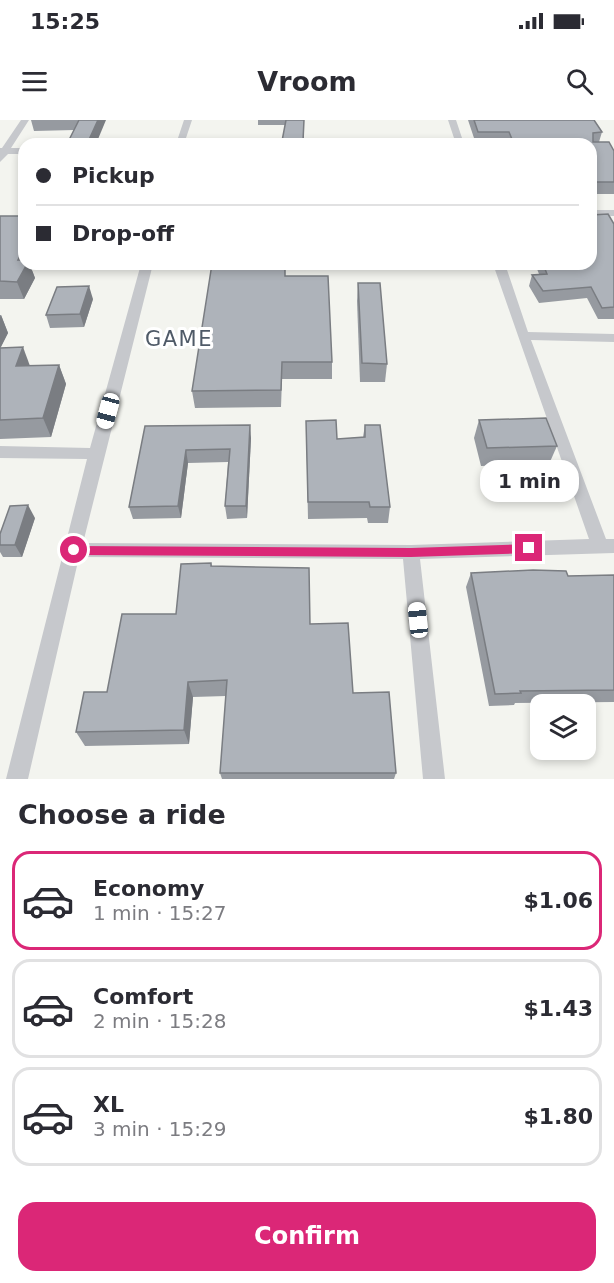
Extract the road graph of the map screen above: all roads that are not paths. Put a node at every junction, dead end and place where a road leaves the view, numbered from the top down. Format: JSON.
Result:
{"nodes":[{"id":1,"x":25,"y":120,"type":"edge"},
{"id":2,"x":188,"y":120,"type":"edge"},
{"id":3,"x":452,"y":120,"type":"edge"},
{"id":4,"x":182,"y":138,"type":"edge"},
{"id":5,"x":458,"y":138,"type":"edge"},
{"id":6,"x":18,"y":152,"type":"edge"},
{"id":7,"x":2,"y":154,"type":"edge"},
{"id":8,"x":597,"y":213,"type":"edge"},
{"id":9,"x":614,"y":213,"type":"edge"},
{"id":10,"x":145,"y":270,"type":"edge"},
{"id":11,"x":501,"y":270,"type":"edge"},
{"id":12,"x":523,"y":336,"type":"junction"},
{"id":13,"x":614,"y":338,"type":"edge"},
{"id":14,"x":0,"y":452,"type":"edge"},
{"id":15,"x":96,"y":454,"type":"junction"},
{"id":16,"x":607,"y":546,"type":"edge"},
{"id":17,"x":74,"y":550,"type":"junction"},
{"id":18,"x":411,"y":552,"type":"junction"},
{"id":19,"x":17,"y":779,"type":"edge"},
{"id":20,"x":434,"y":779,"type":"edge"}],
"edges":[{"from":1,"to":7,"type":"street"},
{"from":2,"to":4,"type":"street"},
{"from":3,"to":5,"type":"street"},
{"from":6,"to":7,"type":"street"},
{"from":8,"to":9,"type":"street"},
{"from":10,"to":15,"type":"street"},
{"from":11,"to":12,"type":"street"},
{"from":12,"to":13,"type":"street"},
{"from":12,"to":16,"type":"street"},
{"from":14,"to":15,"type":"street"},
{"from":15,"to":17,"type":"street"},
{"from":16,"to":18,"type":"street"},
{"from":17,"to":18,"type":"street"},
{"from":17,"to":19,"type":"street"},
{"from":18,"to":20,"type":"street"}]}
